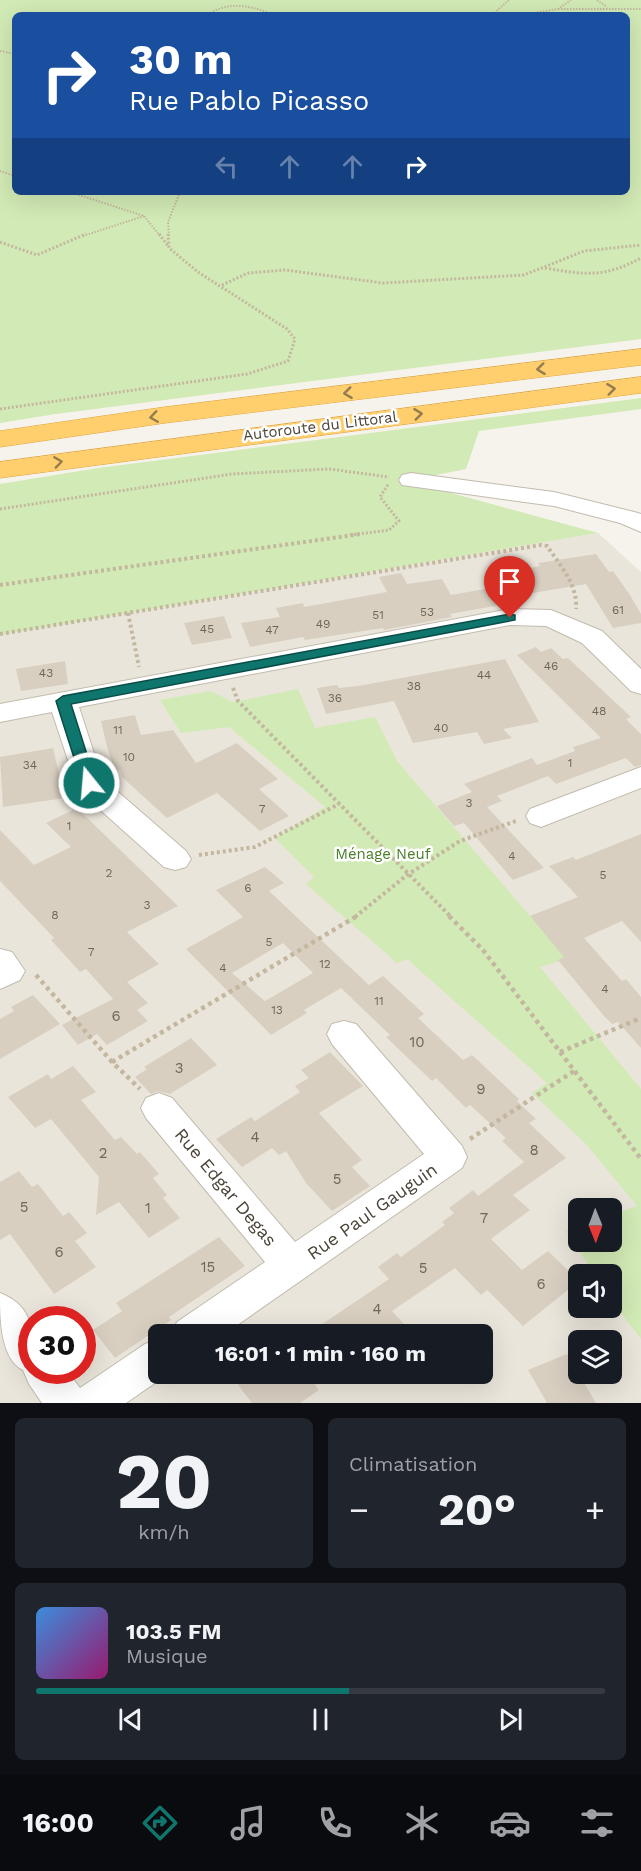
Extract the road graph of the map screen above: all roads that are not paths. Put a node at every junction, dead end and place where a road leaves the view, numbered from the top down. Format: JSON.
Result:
{"nodes":[{"id":1,"x":641,"y":357,"type":"edge"},
{"id":2,"x":641,"y":386,"type":"edge"},
{"id":3,"x":0,"y":439,"type":"edge"},
{"id":4,"x":0,"y":470,"type":"edge"},
{"id":5,"x":411,"y":480,"type":"dead end"},
{"id":6,"x":637,"y":517,"type":"edge"},
{"id":7,"x":641,"y":685,"type":"edge"},
{"id":8,"x":63,"y":701,"type":"junction"},
{"id":9,"x":0,"y":713,"type":"edge"},
{"id":10,"x":641,"y":777,"type":"edge"},
{"id":11,"x":541,"y":816,"type":"road end"},
{"id":12,"x":175,"y":859,"type":"road end"},
{"id":13,"x":344,"y":1034,"type":"dead end"},
{"id":14,"x":159,"y":1108,"type":"road end"},
{"id":15,"x":292,"y":1266,"type":"junction"},
{"id":16,"x":0,"y":1311,"type":"edge"},
{"id":17,"x":207,"y":1324,"type":"edge"},
{"id":18,"x":18,"y":1336,"type":"edge"},
{"id":19,"x":148,"y":1365,"type":"edge"},
{"id":20,"x":52,"y":1384,"type":"edge"},
{"id":21,"x":66,"y":1403,"type":"edge"},
{"id":22,"x":92,"y":1403,"type":"edge"}],
"edges":[{"from":1,"to":3,"type":"highway","name":"Autoroute du Littoral","one_way":true},
{"from":4,"to":2,"type":"highway","name":"Autoroute du Littoral","one_way":true},
{"from":5,"to":6,"type":"street"},
{"from":7,"to":8,"type":"street"},
{"from":8,"to":9,"type":"street"},
{"from":8,"to":12,"type":"street"},
{"from":10,"to":11,"type":"street"},
{"from":13,"to":15,"type":"street","name":"Rue Paul Gauguin"},
{"from":14,"to":15,"type":"street","name":"Rue Edgar Degas"},
{"from":15,"to":17,"type":"street","name":"Rue Paul Gauguin"},
{"from":16,"to":18,"type":"street"},
{"from":19,"to":22,"type":"street"},
{"from":20,"to":21,"type":"street"}]}
